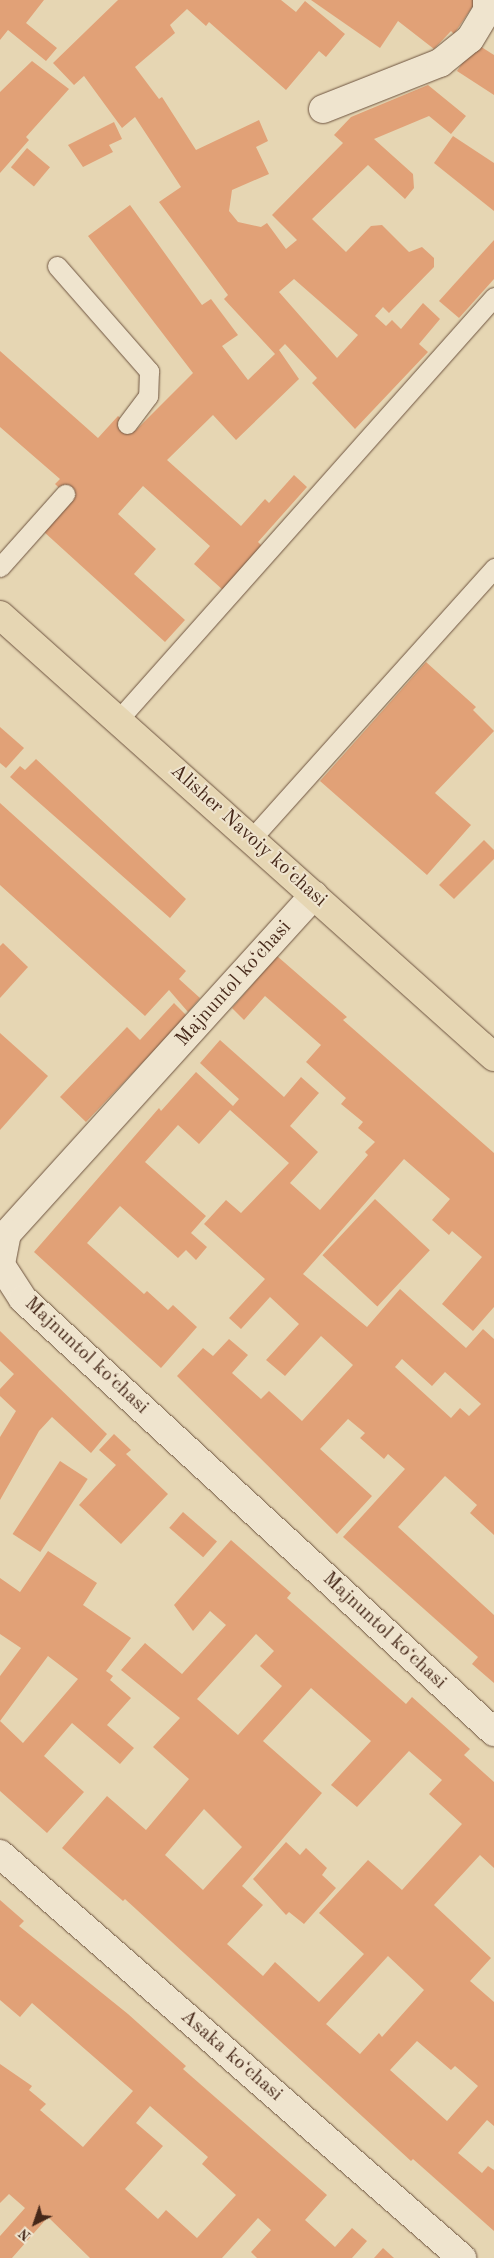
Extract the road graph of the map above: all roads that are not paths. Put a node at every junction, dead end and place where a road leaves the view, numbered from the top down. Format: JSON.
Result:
{"nodes":[{"id":1,"x":487,"y":0,"type":"edge"},
{"id":2,"x":323,"y":109,"type":"dead end"},
{"id":3,"x":57,"y":266,"type":"dead end"},
{"id":4,"x":494,"y":296,"type":"edge"},
{"id":5,"x":127,"y":424,"type":"dead end"},
{"id":6,"x":65,"y":494,"type":"dead end"},
{"id":7,"x":0,"y":567,"type":"edge"},
{"id":8,"x":494,"y":568,"type":"edge"},
{"id":9,"x":0,"y":615,"type":"edge"},
{"id":10,"x":118,"y":720,"type":"junction"},
{"id":11,"x":252,"y":838,"type":"junction"},
{"id":12,"x":314,"y":895,"type":"junction"},
{"id":13,"x":494,"y":1057,"type":"edge"},
{"id":14,"x":494,"y":1732,"type":"edge"},
{"id":15,"x":0,"y":1854,"type":"edge"},
{"id":16,"x":462,"y":2258,"type":"edge"}],
"edges":[{"from":1,"to":2,"type":"street"},
{"from":3,"to":5,"type":"lane"},
{"from":4,"to":10,"type":"lane"},
{"from":6,"to":7,"type":"lane"},
{"from":8,"to":11,"type":"lane"},
{"from":9,"to":10,"type":"main road","name":"Alisher Navoiy koʻchasi"},
{"from":10,"to":11,"type":"main road","name":"Alisher Navoiy koʻchasi"},
{"from":11,"to":12,"type":"main road","name":"Alisher Navoiy koʻchasi"},
{"from":12,"to":13,"type":"main road","name":"Alisher Navoiy koʻchasi"},
{"from":12,"to":14,"type":"street","name":"Majnuntol koʻchasi"},
{"from":15,"to":16,"type":"street","name":"Asaka koʻchasi"}]}
